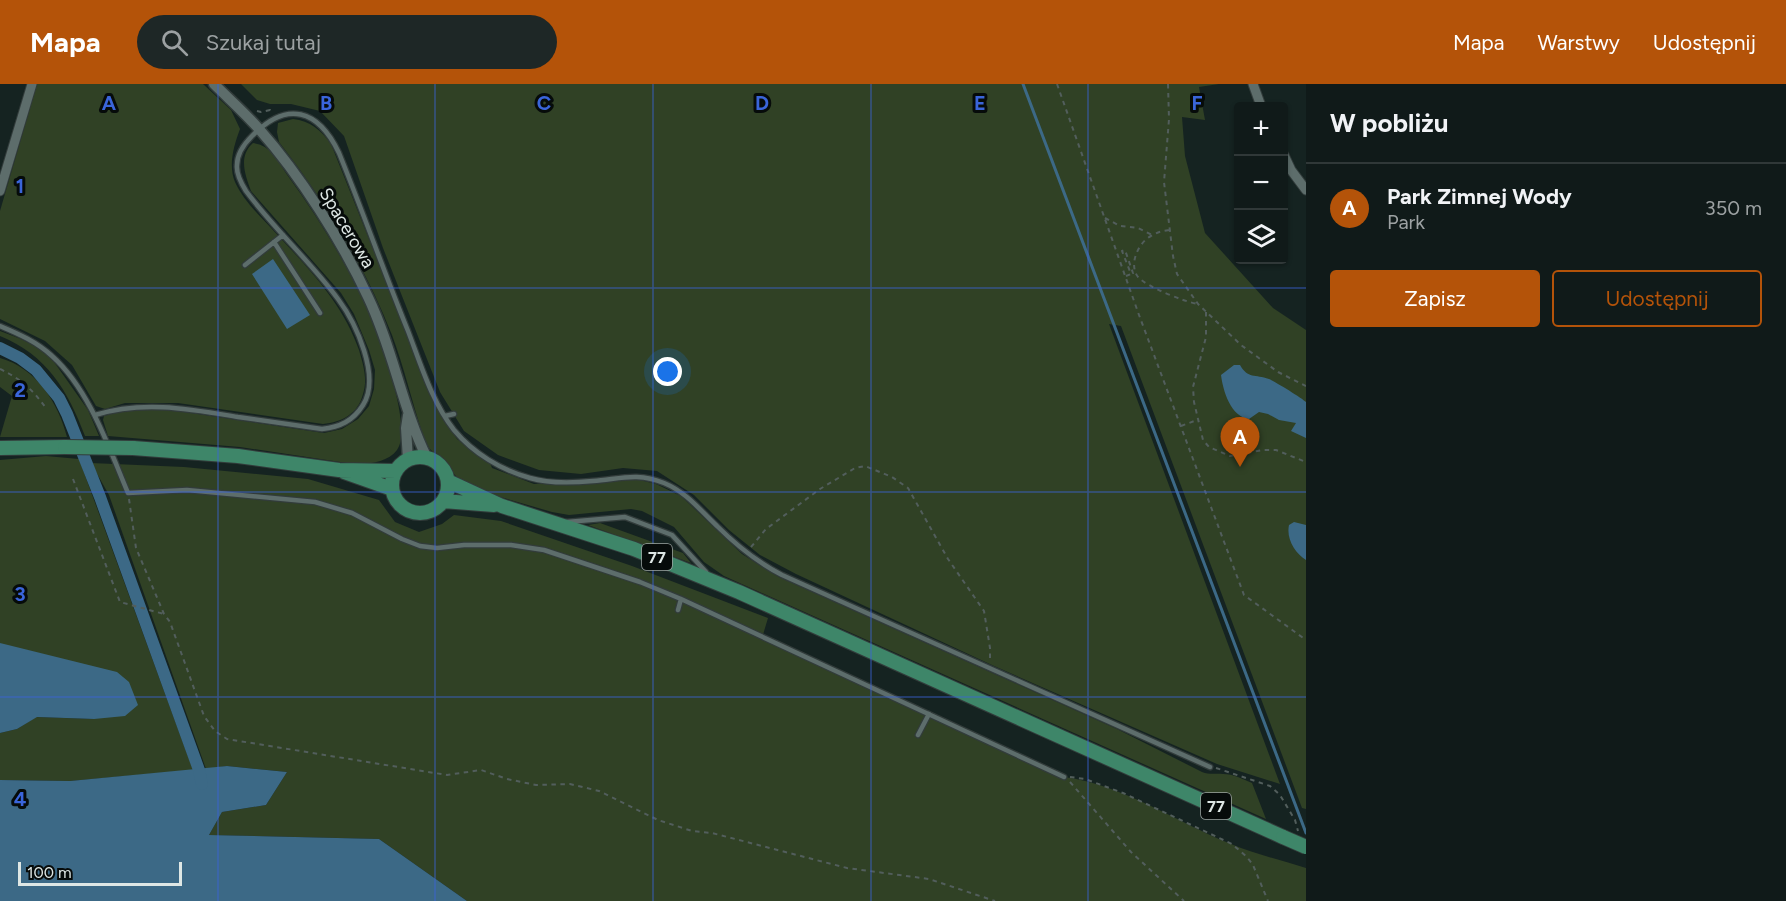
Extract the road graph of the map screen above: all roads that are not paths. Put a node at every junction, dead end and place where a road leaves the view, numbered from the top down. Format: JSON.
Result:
{"nodes":[{"id":1,"x":32,"y":84,"type":"edge"},
{"id":2,"x":214,"y":84,"type":"edge"},
{"id":3,"x":1253,"y":84,"type":"edge"},
{"id":4,"x":1260,"y":102,"type":"edge"},
{"id":5,"x":259,"y":129,"type":"junction"},
{"id":6,"x":1284,"y":156,"type":"edge"},
{"id":7,"x":1306,"y":190,"type":"edge"},
{"id":8,"x":0,"y":191,"type":"edge"},
{"id":9,"x":283,"y":236,"type":"junction"},
{"id":10,"x":274,"y":242,"type":"junction"},
{"id":11,"x":245,"y":265,"type":"dead end"},
{"id":12,"x":320,"y":313,"type":"dead end"},
{"id":13,"x":0,"y":326,"type":"edge"},
{"id":14,"x":454,"y":414,"type":"dead end"},
{"id":15,"x":95,"y":415,"type":"junction"},
{"id":16,"x":408,"y":415,"type":"junction"},
{"id":17,"x":445,"y":416,"type":"junction"},
{"id":18,"x":0,"y":448,"type":"edge"},
{"id":19,"x":428,"y":458,"type":"junction"},
{"id":20,"x":408,"y":460,"type":"junction"},
{"id":21,"x":339,"y":470,"type":"junction"},
{"id":22,"x":396,"y":471,"type":"junction"},
{"id":23,"x":448,"y":481,"type":"junction"},
{"id":24,"x":392,"y":489,"type":"junction"},
{"id":25,"x":443,"y":501,"type":"junction"},
{"id":26,"x":502,"y":506,"type":"junction"},
{"id":27,"x":544,"y":518,"type":"junction"},
{"id":28,"x":728,"y":587,"type":"junction"},
{"id":29,"x":681,"y":599,"type":"junction"},
{"id":30,"x":678,"y":610,"type":"dead end"},
{"id":31,"x":929,"y":714,"type":"junction"},
{"id":32,"x":918,"y":735,"type":"dead end"},
{"id":33,"x":1210,"y":767,"type":"road end"},
{"id":34,"x":1064,"y":777,"type":"road end"},
{"id":35,"x":1303,"y":843,"type":"edge"}],
"edges":[{"from":1,"to":8,"type":"street"},
{"from":2,"to":5,"type":"street","name":"Spacerowa"},
{"from":3,"to":4,"type":"street"},
{"from":5,"to":9,"type":"lane"},
{"from":5,"to":16,"type":"street","name":"Spacerowa"},
{"from":5,"to":17,"type":"lane"},
{"from":6,"to":7,"type":"street"},
{"from":9,"to":10,"type":"lane"},
{"from":9,"to":15,"type":"lane"},
{"from":10,"to":11,"type":"lane"},
{"from":10,"to":12,"type":"lane"},
{"from":13,"to":15,"type":"lane"},
{"from":14,"to":17,"type":"lane"},
{"from":15,"to":29,"type":"lane"},
{"from":16,"to":19,"type":"street","name":"Spacerowa"},
{"from":16,"to":20,"type":"street","name":"Spacerowa"},
{"from":17,"to":33,"type":"lane"},
{"from":18,"to":21,"type":"main road","bridge":true},
{"from":19,"to":20,"type":"main road"},
{"from":19,"to":23,"type":"main road","number":"77"},
{"from":20,"to":22,"type":"main road"},
{"from":21,"to":22,"type":"main road"},
{"from":21,"to":24,"type":"main road"},
{"from":22,"to":24,"type":"main road"},
{"from":23,"to":25,"type":"main road"},
{"from":23,"to":26,"type":"main road","number":"77"},
{"from":24,"to":25,"type":"main road","number":"77"},
{"from":25,"to":26,"type":"main road","number":"77"},
{"from":26,"to":27,"type":"main road","number":"77"},
{"from":27,"to":28,"type":"main road","number":"77"},
{"from":27,"to":28,"type":"lane"},
{"from":28,"to":35,"type":"main road","number":"77","bridge":true},
{"from":29,"to":30,"type":"lane"},
{"from":29,"to":31,"type":"lane"},
{"from":31,"to":32,"type":"lane"},
{"from":31,"to":34,"type":"lane"}]}
